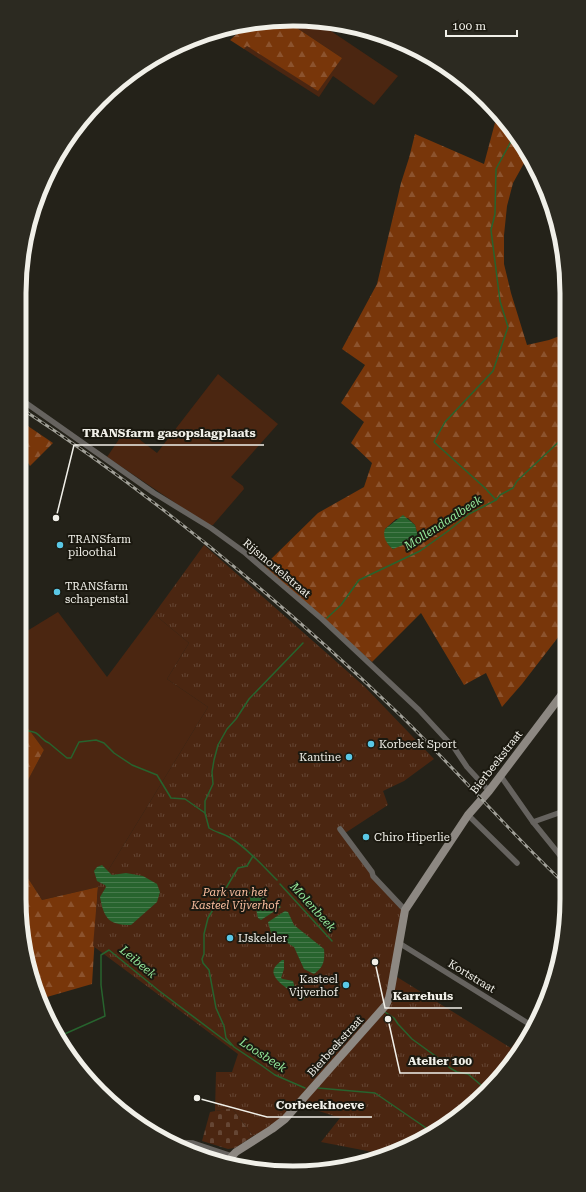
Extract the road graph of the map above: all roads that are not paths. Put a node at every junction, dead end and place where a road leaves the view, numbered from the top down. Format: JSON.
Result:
{"nodes":[{"id":1,"x":26,"y":403,"type":"edge"},
{"id":2,"x":560,"y":697,"type":"edge"},
{"id":3,"x":500,"y":775,"type":"junction"},
{"id":4,"x":489,"y":791,"type":"junction"},
{"id":5,"x":560,"y":813,"type":"edge"},
{"id":6,"x":468,"y":815,"type":"junction"},
{"id":7,"x":534,"y":822,"type":"junction"},
{"id":8,"x":340,"y":829,"type":"dead end"},
{"id":9,"x":560,"y":855,"type":"edge"},
{"id":10,"x":517,"y":863,"type":"dead end"},
{"id":11,"x":405,"y":910,"type":"junction"},
{"id":12,"x":399,"y":943,"type":"junction"},
{"id":13,"x":528,"y":1024,"type":"edge"},
{"id":14,"x":184,"y":1143,"type":"edge"},
{"id":15,"x":223,"y":1157,"type":"edge"},
{"id":16,"x":231,"y":1159,"type":"edge"}],
"edges":[{"from":1,"to":4,"type":"street","name":"Rijsmortelstraat"},
{"from":2,"to":3,"type":"street","name":"Bierbeekstraat"},
{"from":3,"to":4,"type":"street","name":"Bierbeekstraat"},
{"from":3,"to":7,"type":"street"},
{"from":4,"to":6,"type":"street","name":"Bierbeekstraat"},
{"from":5,"to":7,"type":"street"},
{"from":6,"to":10,"type":"street"},
{"from":6,"to":11,"type":"street","name":"Bierbeekstraat"},
{"from":7,"to":9,"type":"street"},
{"from":8,"to":11,"type":"street"},
{"from":11,"to":12,"type":"street","name":"Bierbeekstraat"},
{"from":12,"to":13,"type":"street","name":"Kortstraat"},
{"from":12,"to":16,"type":"street","name":"Bierbeekstraat"},
{"from":14,"to":15,"type":"street"}]}
